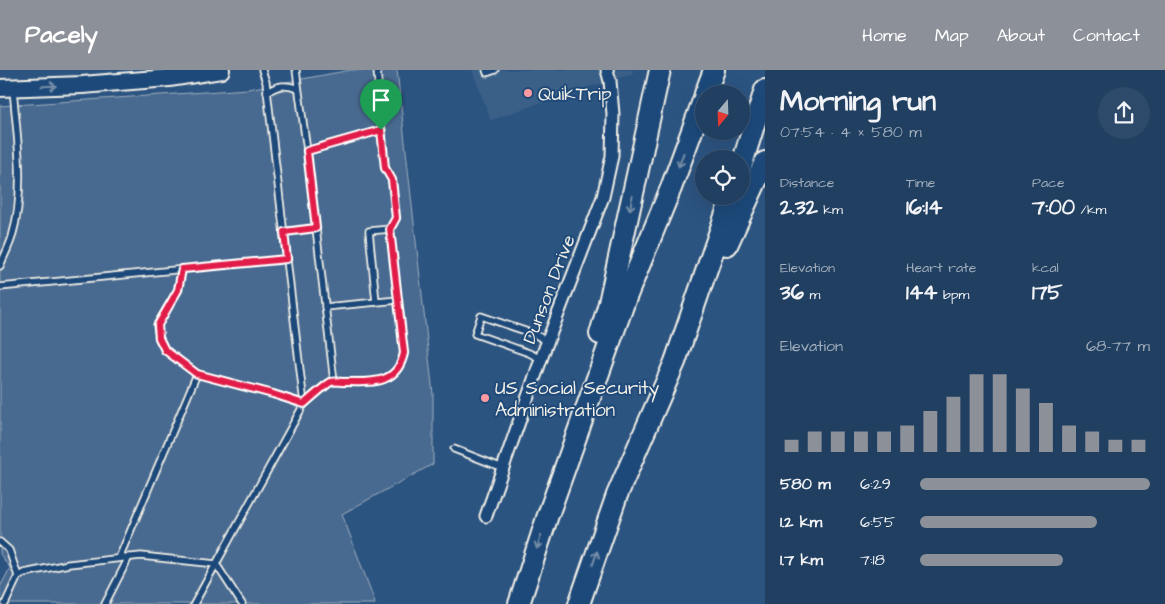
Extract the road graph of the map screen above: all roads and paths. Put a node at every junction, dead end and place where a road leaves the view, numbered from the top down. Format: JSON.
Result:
{"nodes":[{"id":1,"x":262,"y":70,"type":"edge"},
{"id":2,"x":296,"y":70,"type":"edge"},
{"id":3,"x":377,"y":70,"type":"edge"},
{"id":4,"x":486,"y":70,"type":"edge"},
{"id":5,"x":495,"y":70,"type":"edge"},
{"id":6,"x":607,"y":70,"type":"edge"},
{"id":7,"x":660,"y":70,"type":"edge"},
{"id":8,"x":714,"y":70,"type":"edge"},
{"id":9,"x":211,"y":71,"type":"edge"},
{"id":10,"x":708,"y":85,"type":"edge"},
{"id":11,"x":6,"y":88,"type":"edge"},
{"id":12,"x":298,"y":89,"type":"junction"},
{"id":13,"x":765,"y":90,"type":"edge"},
{"id":14,"x":268,"y":92,"type":"junction"},
{"id":15,"x":695,"y":123,"type":"edge"},
{"id":16,"x":381,"y":130,"type":"junction"},
{"id":17,"x":746,"y":150,"type":"edge"},
{"id":18,"x":307,"y":151,"type":"junction"},
{"id":19,"x":765,"y":162,"type":"edge"},
{"id":20,"x":729,"y":205,"type":"edge"},
{"id":21,"x":316,"y":228,"type":"junction"},
{"id":22,"x":390,"y":229,"type":"junction"},
{"id":23,"x":284,"y":232,"type":"junction"},
{"id":24,"x":287,"y":259,"type":"junction"},
{"id":25,"x":0,"y":266,"type":"edge"},
{"id":26,"x":182,"y":269,"type":"junction"},
{"id":27,"x":0,"y":286,"type":"edge"},
{"id":28,"x":398,"y":300,"type":"junction"},
{"id":29,"x":376,"y":302,"type":"junction"},
{"id":30,"x":325,"y":307,"type":"junction"},
{"id":31,"x":547,"y":342,"type":"junction"},
{"id":32,"x":541,"y":359,"type":"junction"},
{"id":33,"x":675,"y":362,"type":"junction"},
{"id":34,"x":197,"y":374,"type":"junction"},
{"id":35,"x":334,"y":382,"type":"junction"},
{"id":36,"x":304,"y":404,"type":"junction"},
{"id":37,"x":454,"y":449,"type":"dead end"},
{"id":38,"x":503,"y":468,"type":"junction"},
{"id":39,"x":486,"y":516,"type":"dead end"},
{"id":40,"x":547,"y":518,"type":"junction"},
{"id":41,"x":0,"y":542,"type":"edge"},
{"id":42,"x":129,"y":557,"type":"junction"},
{"id":43,"x":119,"y":558,"type":"junction"},
{"id":44,"x":216,"y":564,"type":"junction"},
{"id":45,"x":18,"y":576,"type":"junction"},
{"id":46,"x":5,"y":604,"type":"edge"},
{"id":47,"x":105,"y":604,"type":"edge"},
{"id":48,"x":194,"y":604,"type":"edge"},
{"id":49,"x":242,"y":604,"type":"edge"},
{"id":50,"x":518,"y":604,"type":"edge"},
{"id":51,"x":579,"y":604,"type":"edge"}],
"edges":[{"from":1,"to":14,"type":"lane"},
{"from":2,"to":12,"type":"lane"},
{"from":3,"to":16,"type":"lane"},
{"from":4,"to":5,"type":"lane"},
{"from":6,"to":31,"type":"street","name":"Dunson Drive"},
{"from":7,"to":40,"type":"highway","one_way":true},
{"from":8,"to":10,"type":"highway"},
{"from":11,"to":9,"type":"main road","one_way":true},
{"from":11,"to":25,"type":"lane"},
{"from":12,"to":14,"type":"lane"},
{"from":12,"to":18,"type":"lane"},
{"from":13,"to":17,"type":"highway"},
{"from":14,"to":23,"type":"lane"},
{"from":15,"to":40,"type":"highway","one_way":true},
{"from":16,"to":18,"type":"lane"},
{"from":16,"to":22,"type":"lane"},
{"from":18,"to":21,"type":"lane"},
{"from":19,"to":33,"type":"highway"},
{"from":20,"to":33,"type":"highway"},
{"from":21,"to":23,"type":"lane"},
{"from":21,"to":30,"type":"lane"},
{"from":22,"to":28,"type":"lane"},
{"from":22,"to":29,"type":"lane"},
{"from":23,"to":24,"type":"lane"},
{"from":24,"to":26,"type":"lane"},
{"from":24,"to":36,"type":"lane"},
{"from":26,"to":27,"type":"lane"},
{"from":26,"to":34,"type":"lane"},
{"from":28,"to":29,"type":"lane"},
{"from":28,"to":35,"type":"lane"},
{"from":29,"to":30,"type":"lane"},
{"from":30,"to":35,"type":"lane"},
{"from":31,"to":32,"type":"street","name":"Dunson Drive"},
{"from":31,"to":32,"type":"lane"},
{"from":32,"to":38,"type":"street","name":"Dunson Drive"},
{"from":51,"to":33,"type":"highway","one_way":true},
{"from":34,"to":36,"type":"lane"},
{"from":34,"to":43,"type":"lane"},
{"from":35,"to":36,"type":"lane"},
{"from":36,"to":44,"type":"lane"},
{"from":37,"to":38,"type":"lane"},
{"from":38,"to":39,"type":"street","name":"Dunson Drive"},
{"from":40,"to":50,"type":"highway","one_way":true},
{"from":41,"to":45,"type":"lane"},
{"from":42,"to":43,"type":"lane"},
{"from":42,"to":44,"type":"lane"},
{"from":42,"to":47,"type":"lane"},
{"from":43,"to":45,"type":"lane"},
{"from":44,"to":48,"type":"lane"},
{"from":44,"to":49,"type":"lane"},
{"from":45,"to":46,"type":"lane"}]}
